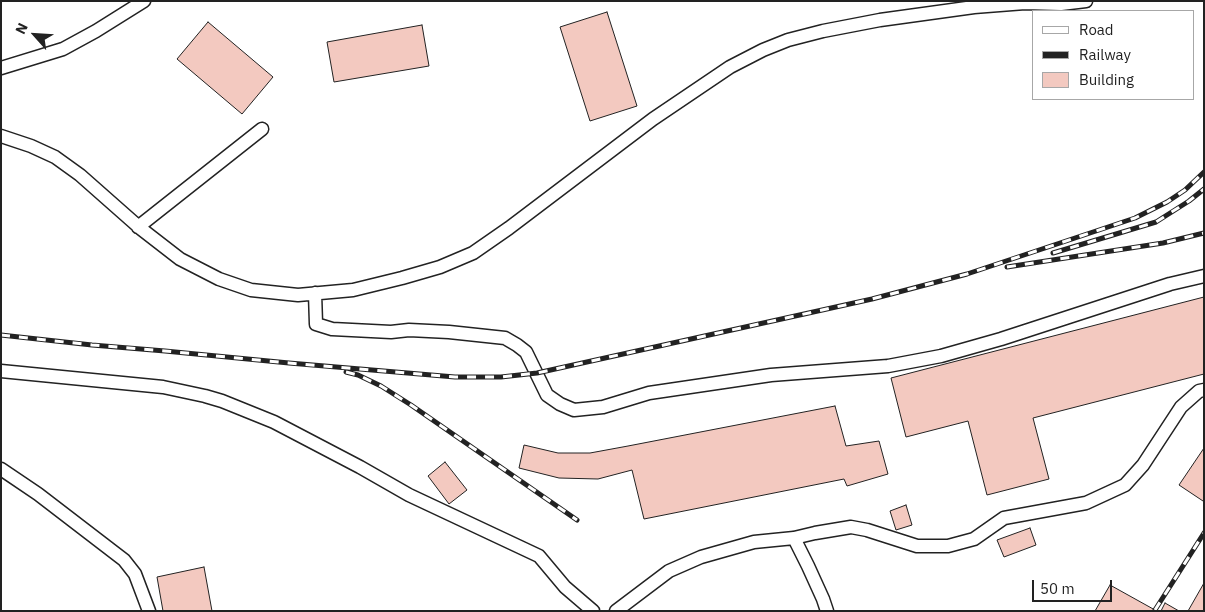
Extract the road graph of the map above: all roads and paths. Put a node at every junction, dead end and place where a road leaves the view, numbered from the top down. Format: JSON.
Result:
{"nodes":[{"id":1,"x":144,"y":1,"type":"edge"},
{"id":2,"x":1086,"y":1,"type":"edge"},
{"id":3,"x":1,"y":68,"type":"edge"},
{"id":4,"x":262,"y":129,"type":"dead end"},
{"id":5,"x":1,"y":136,"type":"edge"},
{"id":6,"x":138,"y":226,"type":"junction"},
{"id":7,"x":1204,"y":276,"type":"edge"},
{"id":8,"x":315,"y":293,"type":"junction"},
{"id":9,"x":1,"y":371,"type":"edge"},
{"id":10,"x":1204,"y":390,"type":"edge"},
{"id":11,"x":1,"y":469,"type":"edge"},
{"id":12,"x":794,"y":538,"type":"junction"},
{"id":13,"x":149,"y":611,"type":"edge"},
{"id":14,"x":594,"y":611,"type":"edge"},
{"id":15,"x":616,"y":611,"type":"edge"},
{"id":16,"x":826,"y":611,"type":"edge"}],
"edges":[{"from":1,"to":3,"type":"street"},
{"from":2,"to":8,"type":"street"},
{"from":4,"to":6,"type":"street"},
{"from":5,"to":6,"type":"street"},
{"from":6,"to":8,"type":"street"},
{"from":7,"to":8,"type":"street"},
{"from":9,"to":14,"type":"street"},
{"from":10,"to":12,"type":"street"},
{"from":11,"to":13,"type":"street"},
{"from":12,"to":15,"type":"street"},
{"from":12,"to":16,"type":"street"}]}
